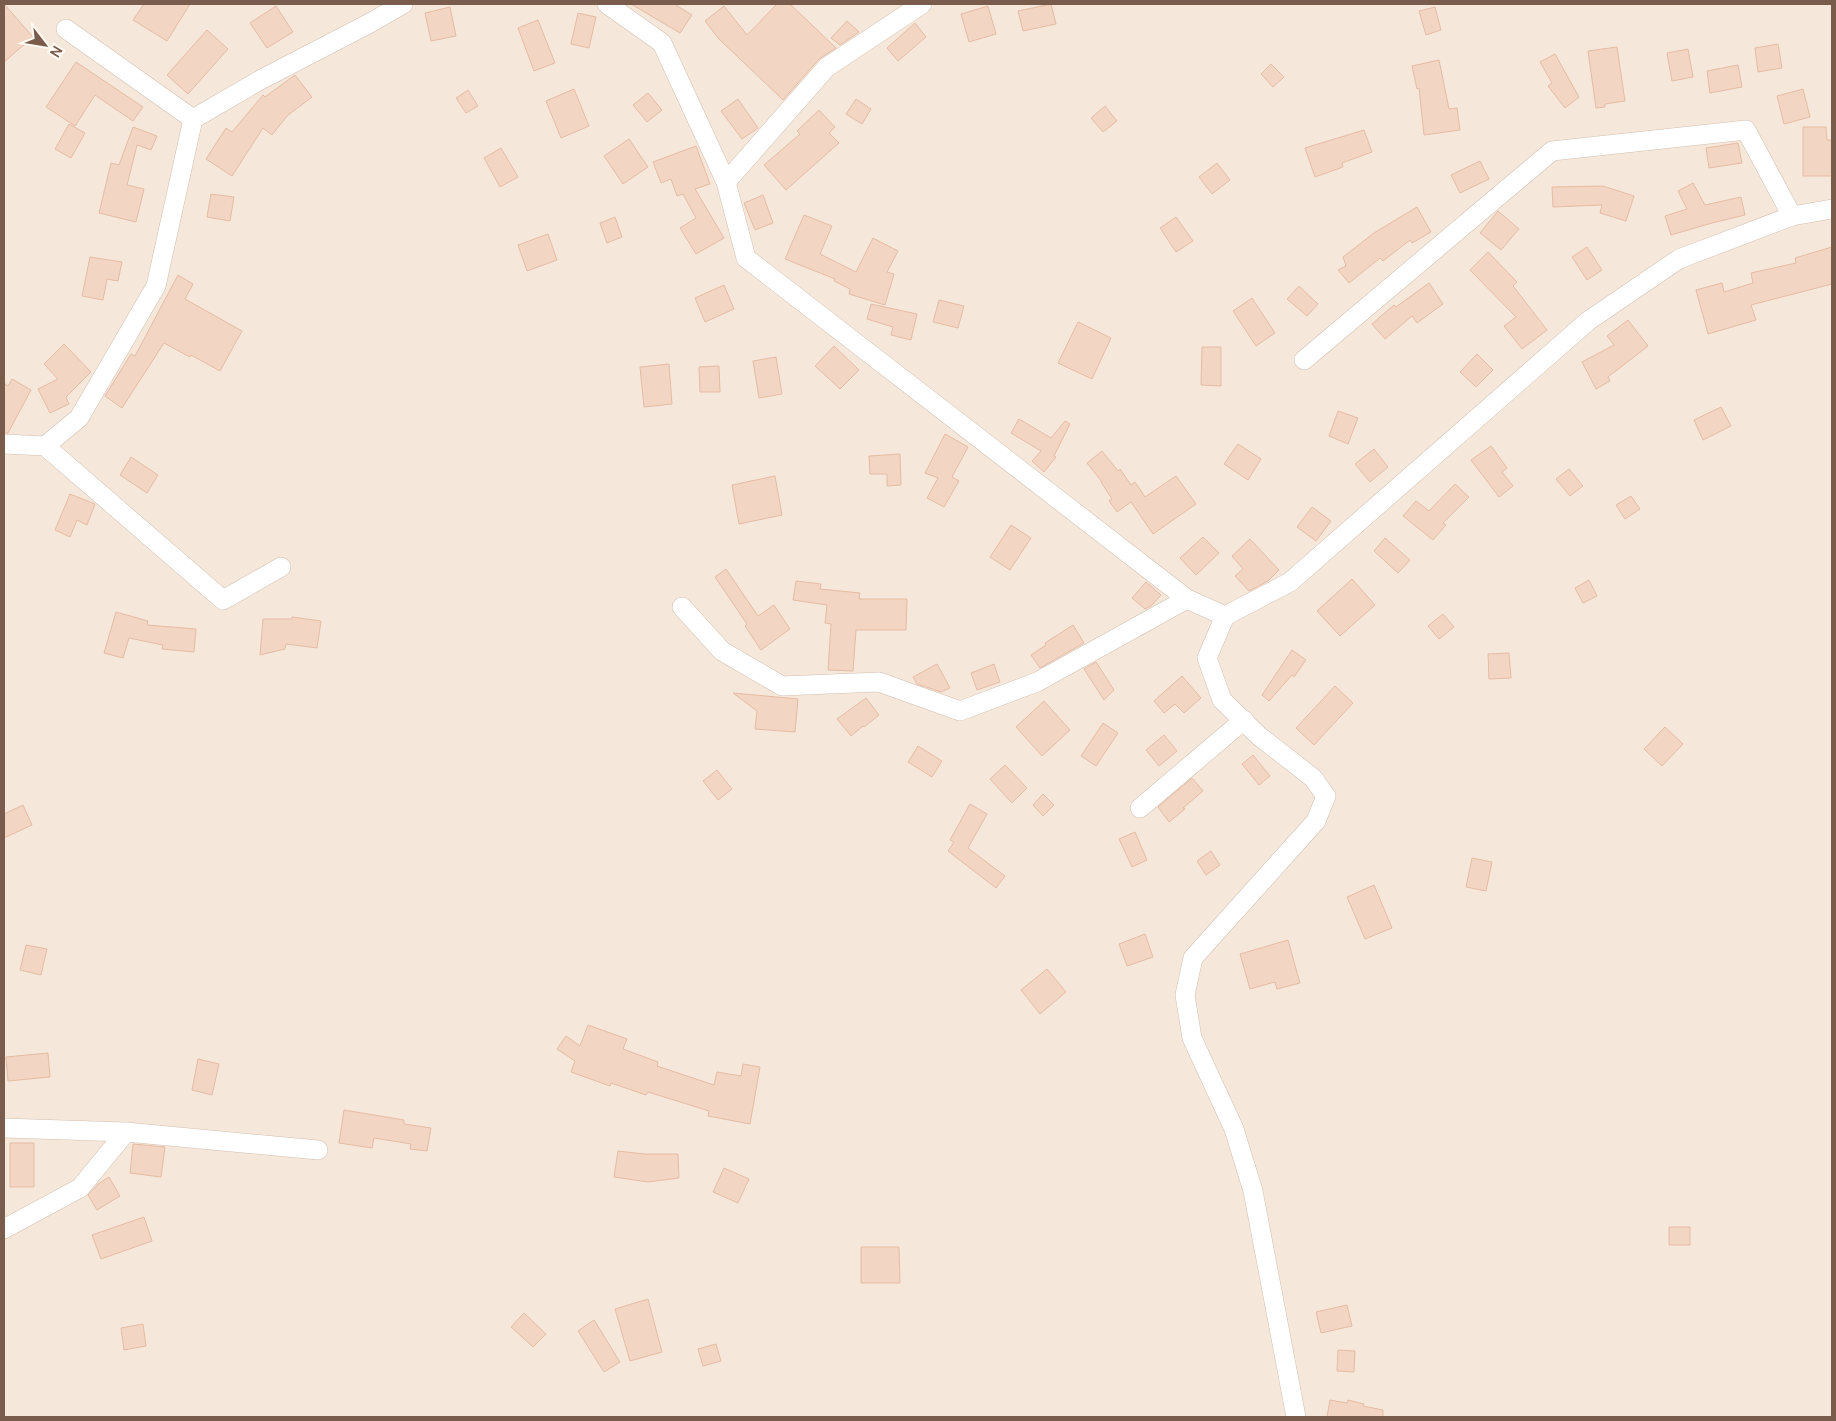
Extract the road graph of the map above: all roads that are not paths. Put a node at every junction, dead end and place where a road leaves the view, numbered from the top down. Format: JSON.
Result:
{"nodes":[{"id":1,"x":402,"y":4,"type":"edge"},
{"id":2,"x":607,"y":4,"type":"edge"},
{"id":3,"x":922,"y":4,"type":"edge"},
{"id":4,"x":66,"y":29,"type":"dead end"},
{"id":5,"x":193,"y":119,"type":"junction"},
{"id":6,"x":726,"y":182,"type":"junction"},
{"id":7,"x":1832,"y":209,"type":"edge"},
{"id":8,"x":1792,"y":216,"type":"junction"},
{"id":9,"x":1304,"y":360,"type":"dead end"},
{"id":10,"x":4,"y":444,"type":"edge"},
{"id":11,"x":45,"y":446,"type":"junction"},
{"id":12,"x":281,"y":567,"type":"dead end"},
{"id":13,"x":1187,"y":599,"type":"junction"},
{"id":14,"x":682,"y":607,"type":"dead end"},
{"id":15,"x":1225,"y":616,"type":"junction"},
{"id":16,"x":1244,"y":720,"type":"junction"},
{"id":17,"x":1140,"y":808,"type":"dead end"},
{"id":18,"x":4,"y":1128,"type":"edge"},
{"id":19,"x":126,"y":1132,"type":"junction"},
{"id":20,"x":318,"y":1150,"type":"dead end"},
{"id":21,"x":4,"y":1229,"type":"edge"},
{"id":22,"x":1296,"y":1417,"type":"edge"}],
"edges":[{"from":1,"to":5,"type":"street"},
{"from":2,"to":6,"type":"street"},
{"from":3,"to":6,"type":"street"},
{"from":4,"to":5,"type":"street"},
{"from":5,"to":11,"type":"street"},
{"from":6,"to":13,"type":"street"},
{"from":7,"to":8,"type":"street"},
{"from":8,"to":9,"type":"street"},
{"from":8,"to":15,"type":"street"},
{"from":10,"to":11,"type":"street"},
{"from":11,"to":12,"type":"street"},
{"from":13,"to":14,"type":"street"},
{"from":13,"to":15,"type":"street"},
{"from":15,"to":16,"type":"street"},
{"from":16,"to":17,"type":"street"},
{"from":16,"to":22,"type":"street"},
{"from":18,"to":19,"type":"street"},
{"from":19,"to":20,"type":"street"},
{"from":19,"to":21,"type":"street"}]}
